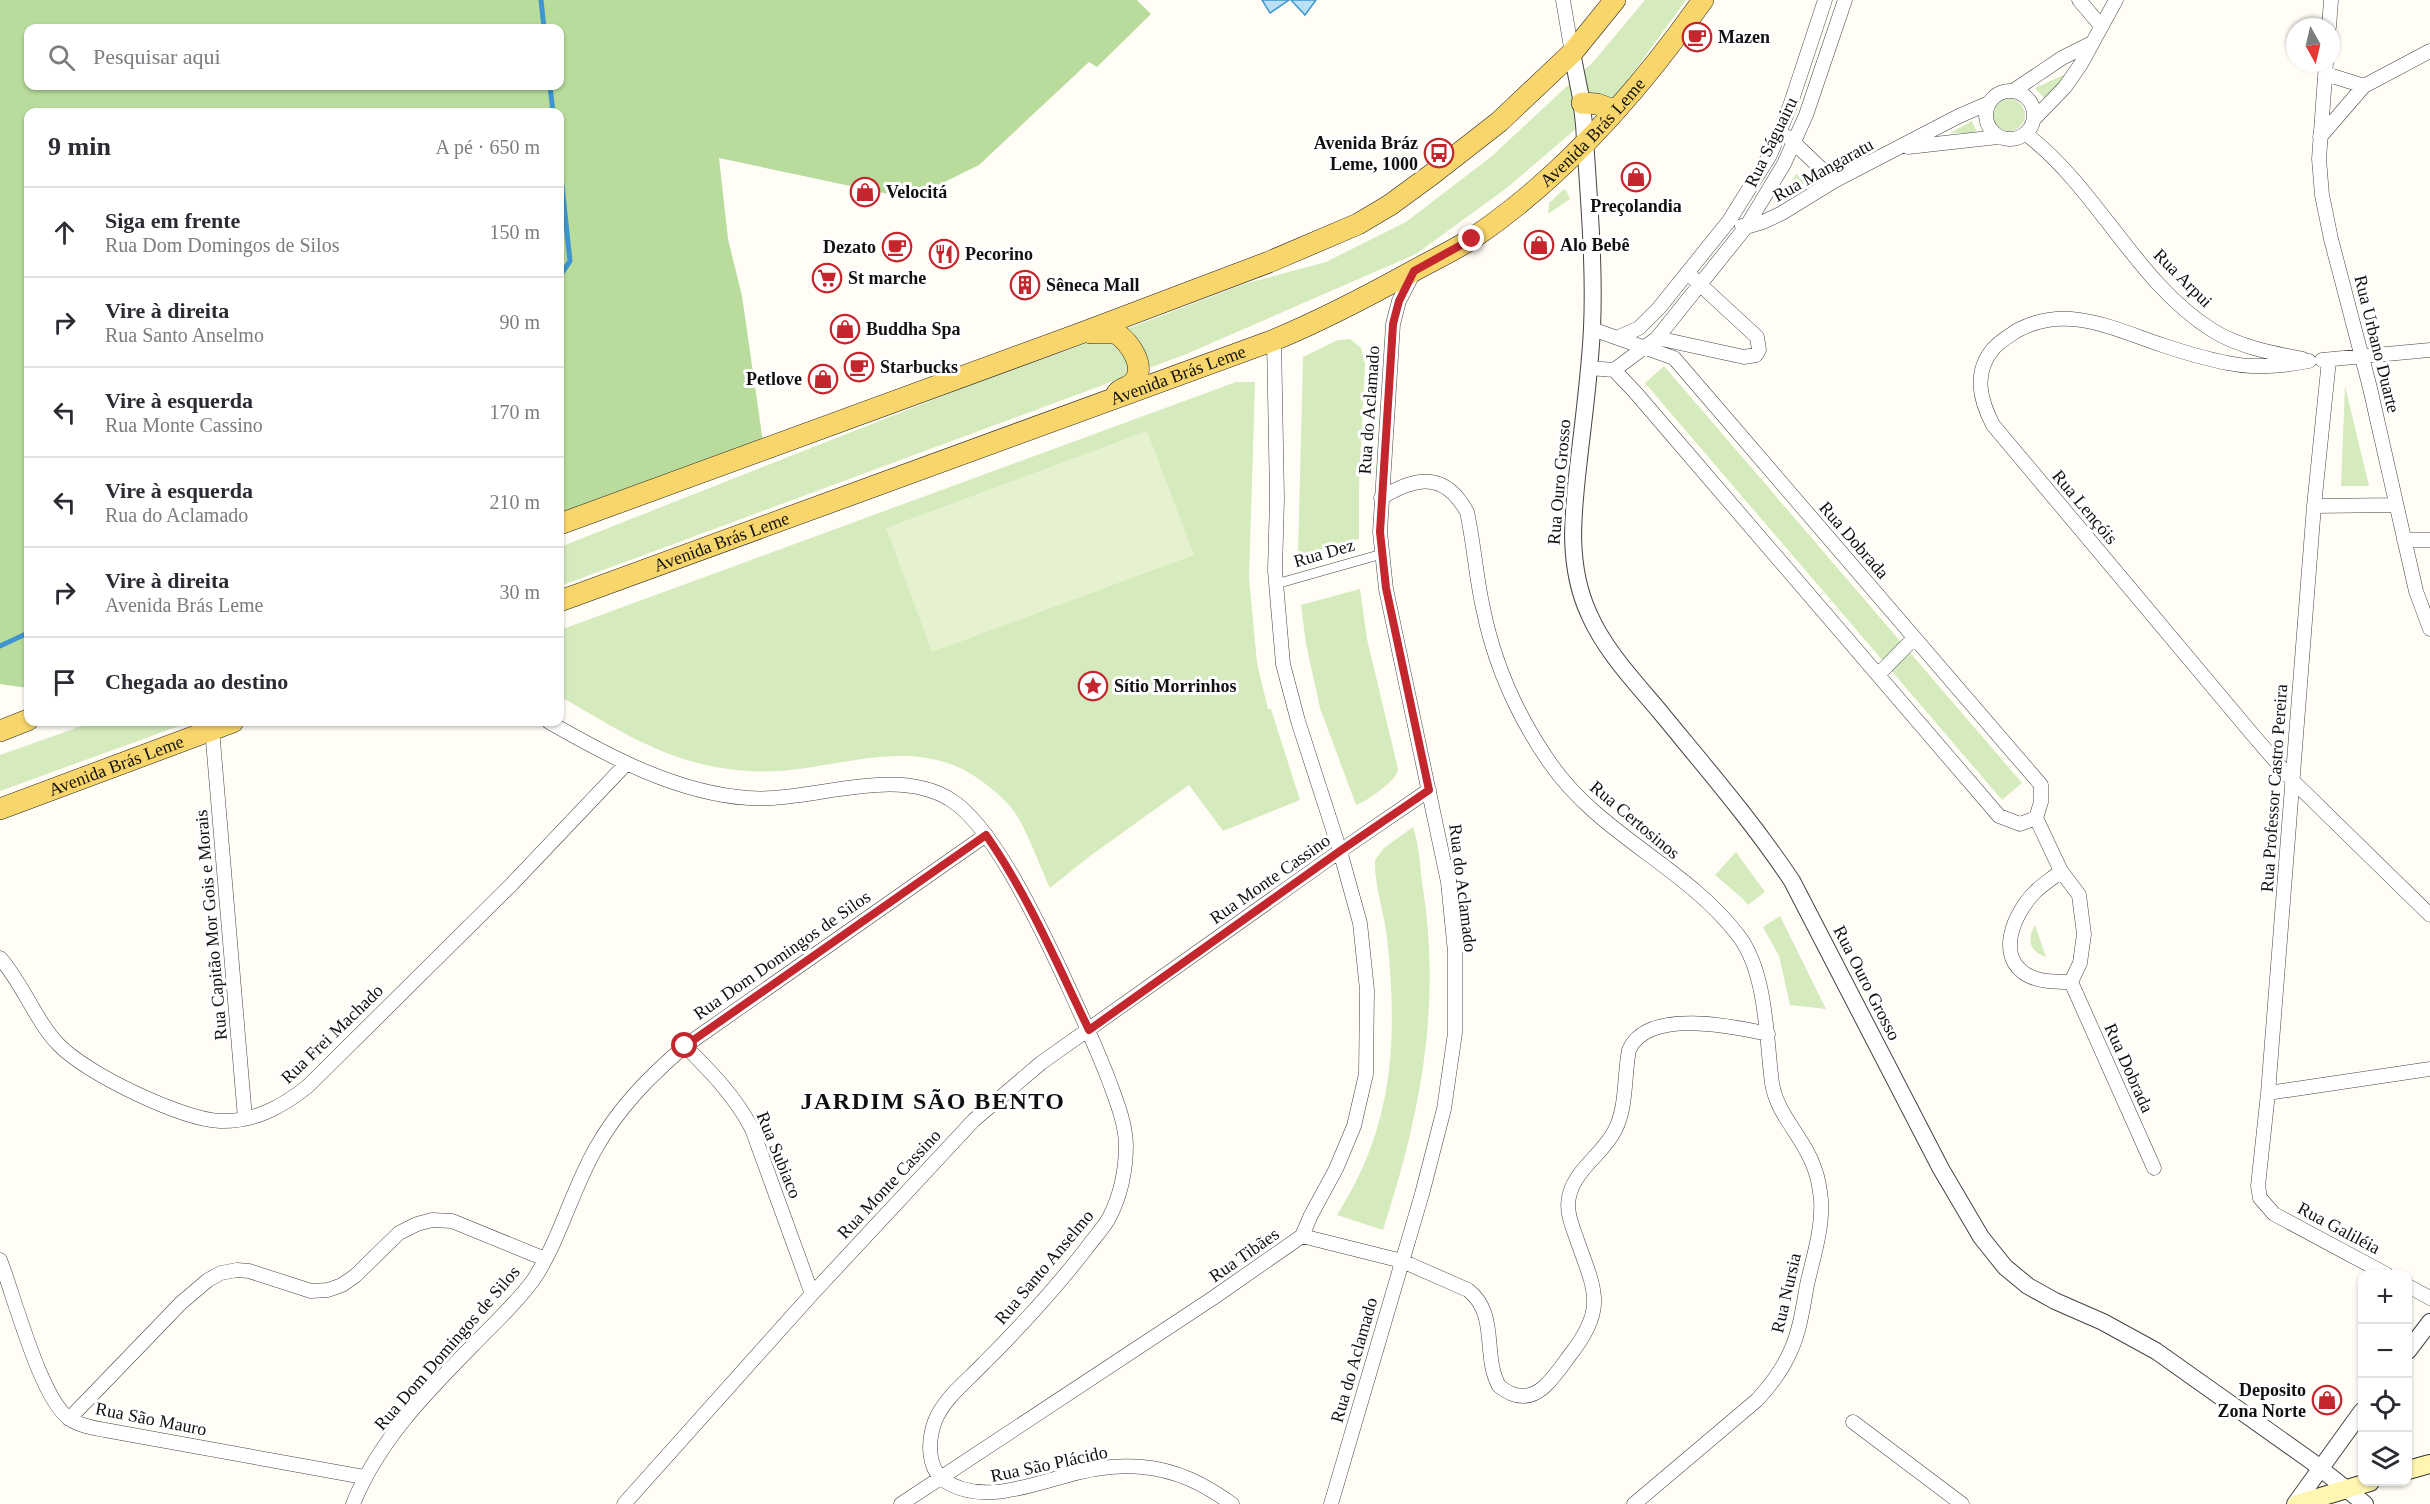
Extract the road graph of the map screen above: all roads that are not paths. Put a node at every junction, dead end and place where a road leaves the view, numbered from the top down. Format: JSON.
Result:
{"nodes":[{"id":1,"x":1563,"y":0,"type":"edge"},
{"id":2,"x":1615,"y":0,"type":"edge"},
{"id":3,"x":1703,"y":0,"type":"edge"},
{"id":4,"x":1825,"y":0,"type":"edge"},
{"id":5,"x":1845,"y":0,"type":"edge"},
{"id":6,"x":2079,"y":0,"type":"edge"},
{"id":7,"x":2116,"y":0,"type":"edge"},
{"id":8,"x":2331,"y":0,"type":"edge"},
{"id":9,"x":2330,"y":18,"type":"edge"},
{"id":10,"x":2100,"y":27,"type":"junction"},
{"id":11,"x":2090,"y":44,"type":"junction"},
{"id":12,"x":2430,"y":51,"type":"edge"},
{"id":13,"x":1572,"y":53,"type":"junction"},
{"id":14,"x":2326,"y":72,"type":"edge"},
{"id":15,"x":2334,"y":72,"type":"edge"},
{"id":16,"x":2364,"y":86,"type":"junction"},
{"id":17,"x":2013,"y":91,"type":"junction"},
{"id":18,"x":1582,"y":103,"type":"junction"},
{"id":19,"x":1989,"y":104,"type":"junction"},
{"id":20,"x":1614,"y":110,"type":"junction"},
{"id":21,"x":2035,"y":118,"type":"junction"},
{"id":22,"x":1780,"y":133,"type":"junction"},
{"id":23,"x":2026,"y":134,"type":"junction"},
{"id":24,"x":1998,"y":137,"type":"junction"},
{"id":25,"x":2320,"y":137,"type":"junction"},
{"id":26,"x":1794,"y":141,"type":"junction"},
{"id":27,"x":1585,"y":144,"type":"junction"},
{"id":28,"x":1900,"y":148,"type":"junction"},
{"id":29,"x":1834,"y":181,"type":"junction"},
{"id":30,"x":1729,"y":221,"type":"junction"},
{"id":31,"x":1746,"y":227,"type":"junction"},
{"id":32,"x":1414,"y":271,"type":"junction"},
{"id":33,"x":1688,"y":273,"type":"junction"},
{"id":34,"x":1700,"y":284,"type":"junction"},
{"id":35,"x":1592,"y":329,"type":"junction"},
{"id":36,"x":1084,"y":332,"type":"junction"},
{"id":37,"x":1619,"y":337,"type":"junction"},
{"id":38,"x":1657,"y":338,"type":"junction"},
{"id":39,"x":1274,"y":340,"type":"junction"},
{"id":40,"x":1644,"y":349,"type":"junction"},
{"id":41,"x":2430,"y":350,"type":"edge"},
{"id":42,"x":2362,"y":357,"type":"junction"},
{"id":43,"x":2329,"y":360,"type":"junction"},
{"id":44,"x":2309,"y":361,"type":"junction"},
{"id":45,"x":1589,"y":368,"type":"junction"},
{"id":46,"x":1614,"y":370,"type":"junction"},
{"id":47,"x":1111,"y":400,"type":"junction"},
{"id":48,"x":1381,"y":498,"type":"junction"},
{"id":49,"x":2396,"y":505,"type":"junction"},
{"id":50,"x":2314,"y":506,"type":"junction"},
{"id":51,"x":564,"y":523,"type":"edge"},
{"id":52,"x":2404,"y":540,"type":"junction"},
{"id":53,"x":2430,"y":540,"type":"edge"},
{"id":54,"x":1382,"y":554,"type":"junction"},
{"id":55,"x":1276,"y":584,"type":"junction"},
{"id":56,"x":564,"y":600,"type":"edge"},
{"id":57,"x":2430,"y":629,"type":"edge"},
{"id":58,"x":1914,"y":638,"type":"junction"},
{"id":59,"x":1878,"y":675,"type":"junction"},
{"id":60,"x":24,"y":722,"type":"edge"},
{"id":61,"x":221,"y":726,"type":"edge"},
{"id":62,"x":556,"y":726,"type":"edge"},
{"id":63,"x":212,"y":729,"type":"junction"},
{"id":64,"x":0,"y":731,"type":"edge"},
{"id":65,"x":626,"y":764,"type":"junction"},
{"id":66,"x":2292,"y":780,"type":"junction"},
{"id":67,"x":1429,"y":790,"type":"junction"},
{"id":68,"x":30,"y":798,"type":"junction"},
{"id":69,"x":0,"y":802,"type":"edge"},
{"id":70,"x":0,"y":809,"type":"edge"},
{"id":71,"x":2036,"y":818,"type":"junction"},
{"id":72,"x":986,"y":835,"type":"junction"},
{"id":73,"x":1340,"y":851,"type":"junction"},
{"id":74,"x":2061,"y":871,"type":"junction"},
{"id":75,"x":2430,"y":915,"type":"edge"},
{"id":76,"x":0,"y":958,"type":"edge"},
{"id":77,"x":2071,"y":982,"type":"junction"},
{"id":78,"x":1089,"y":1030,"type":"junction"},
{"id":79,"x":1768,"y":1034,"type":"junction"},
{"id":80,"x":685,"y":1046,"type":"junction"},
{"id":81,"x":2430,"y":1069,"type":"edge"},
{"id":82,"x":2268,"y":1093,"type":"junction"},
{"id":83,"x":245,"y":1118,"type":"junction"},
{"id":84,"x":2154,"y":1168,"type":"dead end"},
{"id":85,"x":2274,"y":1214,"type":"joint"},
{"id":86,"x":1302,"y":1236,"type":"junction"},
{"id":87,"x":545,"y":1259,"type":"junction"},
{"id":88,"x":0,"y":1260,"type":"edge"},
{"id":89,"x":1402,"y":1261,"type":"junction"},
{"id":90,"x":2377,"y":1270,"type":"edge"},
{"id":91,"x":2412,"y":1288,"type":"edge"},
{"id":92,"x":812,"y":1294,"type":"junction"},
{"id":93,"x":2430,"y":1298,"type":"edge"},
{"id":94,"x":2430,"y":1322,"type":"edge"},
{"id":95,"x":2412,"y":1347,"type":"edge"},
{"id":96,"x":2358,"y":1416,"type":"edge"},
{"id":97,"x":69,"y":1419,"type":"junction"},
{"id":98,"x":1853,"y":1422,"type":"dead end"},
{"id":99,"x":2430,"y":1464,"type":"edge"},
{"id":100,"x":2320,"y":1468,"type":"junction"},
{"id":101,"x":2412,"y":1469,"type":"edge"},
{"id":102,"x":364,"y":1477,"type":"junction"},
{"id":103,"x":940,"y":1477,"type":"junction"},
{"id":104,"x":2358,"y":1486,"type":"edge"},
{"id":105,"x":2346,"y":1489,"type":"junction"},
{"id":106,"x":353,"y":1504,"type":"edge"},
{"id":107,"x":624,"y":1504,"type":"edge"},
{"id":108,"x":901,"y":1504,"type":"edge"},
{"id":109,"x":1232,"y":1504,"type":"edge"},
{"id":110,"x":1330,"y":1504,"type":"edge"},
{"id":111,"x":1634,"y":1504,"type":"edge"},
{"id":112,"x":1962,"y":1504,"type":"edge"},
{"id":113,"x":2296,"y":1504,"type":"edge"},
{"id":114,"x":2365,"y":1504,"type":"edge"}],
"edges":[{"from":1,"to":13,"type":"street"},
{"from":2,"to":13,"type":"main road"},
{"from":3,"to":20,"type":"main road","name":"Avenida Brás Leme"},
{"from":4,"to":22,"type":"street","name":"Rua Ságuairu"},
{"from":5,"to":26,"type":"street","name":"Rua Ságuairu"},
{"from":6,"to":10,"type":"street"},
{"from":7,"to":10,"type":"street"},
{"from":8,"to":9,"type":"street"},
{"from":10,"to":11,"type":"street"},
{"from":11,"to":17,"type":"street"},
{"from":11,"to":21,"type":"street"},
{"from":12,"to":16,"type":"street"},
{"from":13,"to":18,"type":"street","name":"Rua Ouro Grosso"},
{"from":13,"to":36,"type":"main road"},
{"from":14,"to":25,"type":"street","name":"Rua Urbano Duarte"},
{"from":15,"to":16,"type":"street"},
{"from":16,"to":25,"type":"street"},
{"from":17,"to":19,"type":"street"},
{"from":17,"to":21,"type":"street"},
{"from":18,"to":20,"type":"main road"},
{"from":18,"to":27,"type":"street","name":"Rua Ouro Grosso"},
{"from":19,"to":24,"type":"street"},
{"from":19,"to":28,"type":"street","name":"Rua Mangaratu"},
{"from":20,"to":27,"type":"main road","name":"Avenida Brás Leme"},
{"from":21,"to":23,"type":"street"},
{"from":22,"to":26,"type":"street"},
{"from":22,"to":30,"type":"street","name":"Rua Ságuairu"},
{"from":23,"to":24,"type":"street"},
{"from":23,"to":44,"type":"street","name":"Rua Arpui"},
{"from":24,"to":28,"type":"street","name":"Rua Mangaratu"},
{"from":25,"to":42,"type":"street","name":"Rua Urbano Duarte"},
{"from":26,"to":29,"type":"street"},
{"from":26,"to":31,"type":"street","name":"Rua Ságuairu"},
{"from":27,"to":32,"type":"main road","name":"Avenida Brás Leme"},
{"from":27,"to":35,"type":"street","name":"Rua Ouro Grosso"},
{"from":28,"to":29,"type":"street","name":"Rua Mangaratu"},
{"from":29,"to":31,"type":"street","name":"Rua Mangaratu"},
{"from":30,"to":31,"type":"street"},
{"from":30,"to":33,"type":"street","name":"Rua Ságuairu"},
{"from":31,"to":34,"type":"street","name":"Rua Ságuairu"},
{"from":32,"to":39,"type":"main road","name":"Avenida Brás Leme"},
{"from":32,"to":48,"type":"street","name":"Rua do Aclamado"},
{"from":33,"to":34,"type":"street"},
{"from":33,"to":37,"type":"street","name":"Rua Ságuairu"},
{"from":34,"to":38,"type":"street","name":"Rua Ságuairu"},
{"from":34,"to":38,"type":"street"},
{"from":35,"to":37,"type":"street","name":"Rua Dobrada"},
{"from":35,"to":45,"type":"street","name":"Rua Ouro Grosso"},
{"from":36,"to":47,"type":"main road"},
{"from":36,"to":51,"type":"main road"},
{"from":37,"to":40,"type":"street","name":"Rua Dobrada"},
{"from":38,"to":40,"type":"street","name":"Rua Ságuairu"},
{"from":39,"to":47,"type":"main road","name":"Avenida Brás Leme"},
{"from":39,"to":55,"type":"street","name":"Rua Tibães"},
{"from":40,"to":46,"type":"street","name":"Rua Ságuairu"},
{"from":40,"to":58,"type":"street","name":"Rua Dobrada"},
{"from":41,"to":42,"type":"street","name":"Rua Arpui"},
{"from":42,"to":43,"type":"street","name":"Rua Arpui"},
{"from":42,"to":49,"type":"street","name":"Rua Urbano Duarte"},
{"from":43,"to":44,"type":"street","name":"Rua Arpui"},
{"from":43,"to":50,"type":"street","name":"Rua Professor Castro Pereira"},
{"from":44,"to":66,"type":"street","name":"Rua Lençóis"},
{"from":45,"to":46,"type":"street"},
{"from":45,"to":100,"type":"street","name":"Rua Ouro Grosso"},
{"from":46,"to":59,"type":"street"},
{"from":47,"to":56,"type":"main road","name":"Avenida Brás Leme"},
{"from":48,"to":54,"type":"street","name":"Rua do Aclamado"},
{"from":48,"to":79,"type":"street","name":"Rua Certosinos"},
{"from":49,"to":50,"type":"street"},
{"from":49,"to":52,"type":"street","name":"Rua Urbano Duarte"},
{"from":50,"to":66,"type":"street","name":"Rua Professor Castro Pereira"},
{"from":52,"to":53,"type":"street"},
{"from":52,"to":57,"type":"street","name":"Rua Urbano Duarte"},
{"from":54,"to":55,"type":"street","name":"Rua Dez"},
{"from":54,"to":67,"type":"street","name":"Rua do Aclamado"},
{"from":55,"to":73,"type":"street","name":"Rua Tibães"},
{"from":58,"to":59,"type":"street"},
{"from":58,"to":71,"type":"street","name":"Rua Dobrada"},
{"from":59,"to":71,"type":"street"},
{"from":60,"to":64,"type":"main road"},
{"from":61,"to":63,"type":"main road","name":"Avenida Brás Leme"},
{"from":62,"to":65,"type":"street","name":"Rua Santo Anselmo"},
{"from":63,"to":68,"type":"main road","name":"Avenida Brás Leme"},
{"from":63,"to":83,"type":"street","name":"Rua Capitão Mor Gois e Morais"},
{"from":65,"to":72,"type":"street","name":"Rua Santo Anselmo"},
{"from":65,"to":83,"type":"street","name":"Rua Frei Machado"},
{"from":66,"to":75,"type":"street","name":"Rua Lençóis"},
{"from":66,"to":82,"type":"street","name":"Rua Professor Castro Pereira"},
{"from":67,"to":73,"type":"street","name":"Rua Monte Cassino"},
{"from":67,"to":89,"type":"street","name":"Rua do Aclamado"},
{"from":68,"to":69,"type":"main road"},
{"from":68,"to":70,"type":"main road","name":"Avenida Brás Leme"},
{"from":71,"to":74,"type":"street"},
{"from":72,"to":78,"type":"street","name":"Rua Santo Anselmo"},
{"from":72,"to":80,"type":"street","name":"Rua Dom Domingos de Silos"},
{"from":73,"to":78,"type":"street","name":"Rua Monte Cassino"},
{"from":73,"to":86,"type":"street","name":"Rua Tibães"},
{"from":74,"to":77,"type":"street"},
{"from":74,"to":77,"type":"street"},
{"from":76,"to":83,"type":"street","name":"Rua Frei Machado"},
{"from":77,"to":84,"type":"street","name":"Rua Dobrada"},
{"from":78,"to":92,"type":"street","name":"Rua Monte Cassino"},
{"from":78,"to":103,"type":"street","name":"Rua Santo Anselmo"},
{"from":79,"to":89,"type":"street"},
{"from":79,"to":111,"type":"street","name":"Rua Nursia"},
{"from":80,"to":87,"type":"street","name":"Rua Dom Domingos de Silos"},
{"from":80,"to":92,"type":"street","name":"Rua Subiaco"},
{"from":81,"to":82,"type":"street"},
{"from":82,"to":85,"type":"street","name":"Rua Professor Castro Pereira"},
{"from":85,"to":90,"type":"street","name":"Rua Galiléia"},
{"from":86,"to":89,"type":"street"},
{"from":86,"to":103,"type":"street","name":"Rua Tibães"},
{"from":87,"to":97,"type":"street"},
{"from":87,"to":102,"type":"street","name":"Rua Dom Domingos de Silos"},
{"from":88,"to":97,"type":"street","name":"Rua São Mauro"},
{"from":89,"to":110,"type":"street","name":"Rua do Aclamado"},
{"from":91,"to":93,"type":"street"},
{"from":92,"to":107,"type":"street","name":"Rua Monte Cassino"},
{"from":94,"to":95,"type":"street"},
{"from":96,"to":100,"type":"street"},
{"from":97,"to":102,"type":"street","name":"Rua São Mauro"},
{"from":98,"to":112,"type":"street"},
{"from":99,"to":101,"type":"main road"},
{"from":100,"to":105,"type":"street","name":"Rua Ouro Grosso"},
{"from":100,"to":113,"type":"street"},
{"from":102,"to":106,"type":"street","name":"Rua Dom Domingos de Silos"},
{"from":103,"to":108,"type":"street","name":"Rua Tibães"},
{"from":103,"to":109,"type":"street","name":"Rua São Plácido"},
{"from":104,"to":105,"type":"main road"},
{"from":105,"to":113,"type":"main road"},
{"from":105,"to":114,"type":"street","name":"Rua Ouro Grosso"}]}
